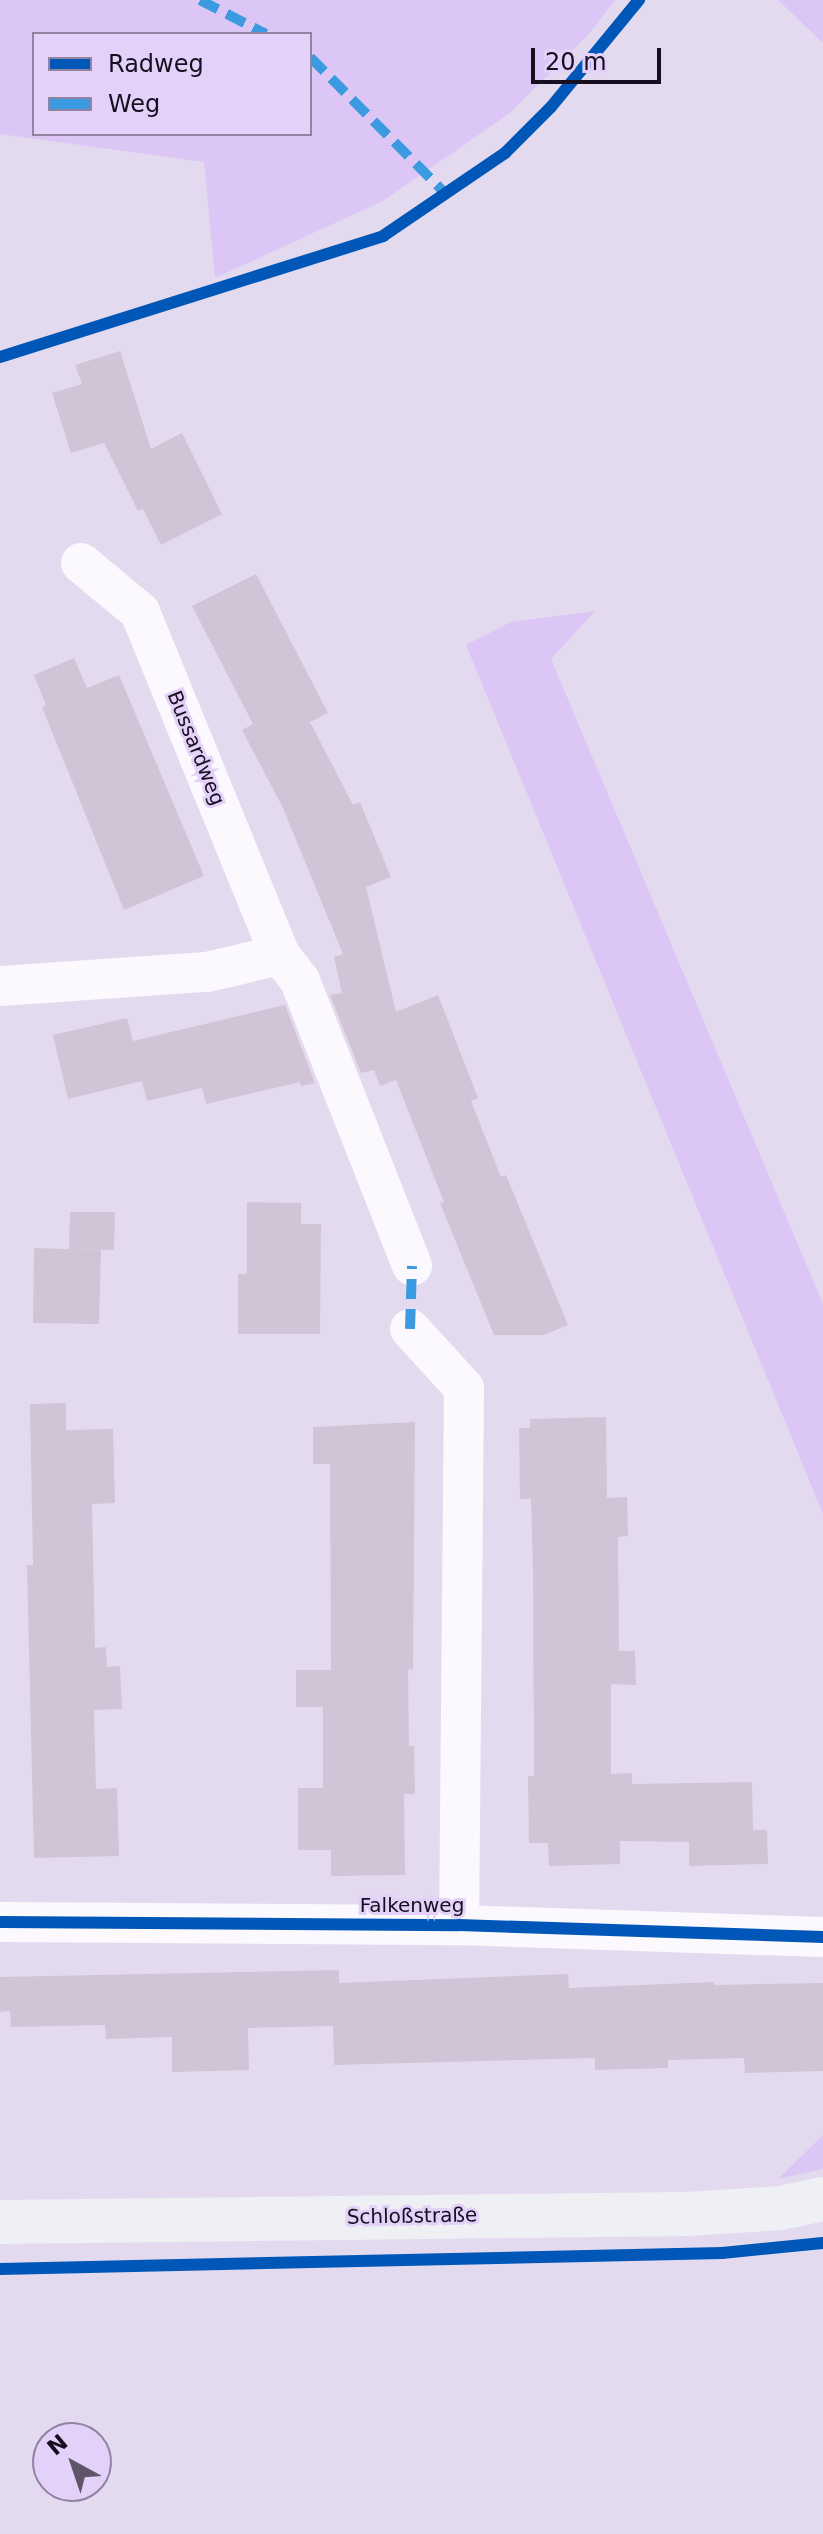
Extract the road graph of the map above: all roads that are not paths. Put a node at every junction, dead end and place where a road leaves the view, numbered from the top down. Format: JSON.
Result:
{"nodes":[{"id":1,"x":81,"y":563,"type":"dead end"},
{"id":2,"x":280,"y":955,"type":"junction"},
{"id":3,"x":0,"y":986,"type":"edge"},
{"id":4,"x":412,"y":1266,"type":"dead end"},
{"id":5,"x":410,"y":1329,"type":"dead end"},
{"id":6,"x":0,"y":1922,"type":"edge"},
{"id":7,"x":459,"y":1925,"type":"junction"},
{"id":8,"x":823,"y":1937,"type":"edge"},
{"id":9,"x":823,"y":2199,"type":"edge"},
{"id":10,"x":0,"y":2222,"type":"edge"}],
"edges":[{"from":1,"to":2,"type":"street","name":"Bussardweg"},
{"from":2,"to":3,"type":"street"},
{"from":2,"to":4,"type":"street","name":"Bussardweg"},
{"from":5,"to":7,"type":"street","name":"Falkenweg"},
{"from":6,"to":7,"type":"street","name":"Falkenweg"},
{"from":7,"to":8,"type":"street","name":"Falkenweg"},
{"from":9,"to":10,"type":"main road","name":"Schloßstraße"}]}
